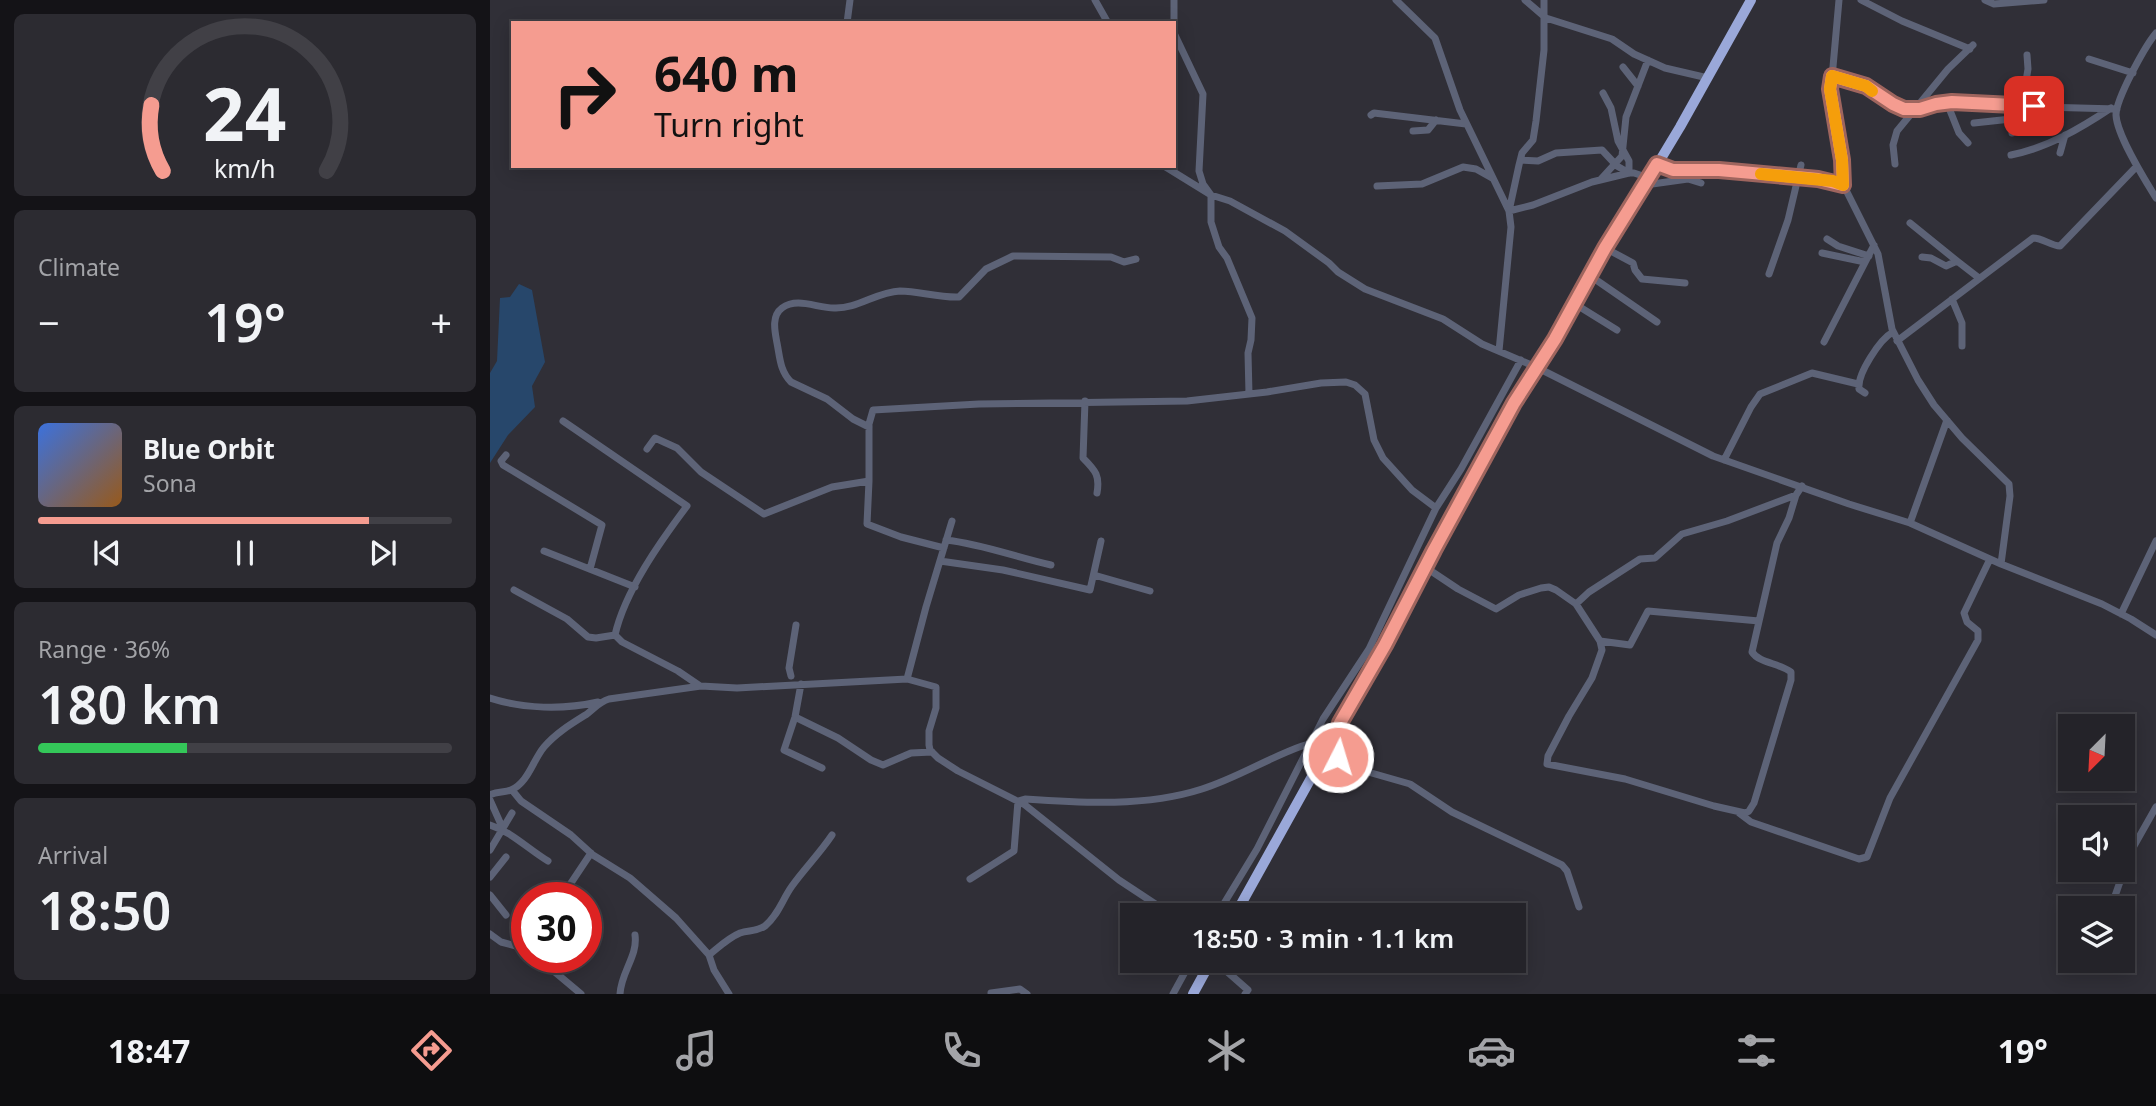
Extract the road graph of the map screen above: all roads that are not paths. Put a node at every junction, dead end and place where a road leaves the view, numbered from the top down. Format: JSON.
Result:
{"nodes":[{"id":1,"x":850,"y":0,"type":"edge"},
{"id":2,"x":1095,"y":0,"type":"edge"},
{"id":3,"x":1174,"y":0,"type":"edge"},
{"id":4,"x":1396,"y":0,"type":"edge"},
{"id":5,"x":1525,"y":0,"type":"edge"},
{"id":6,"x":1544,"y":0,"type":"edge"},
{"id":7,"x":1751,"y":0,"type":"edge"},
{"id":8,"x":1839,"y":0,"type":"edge"},
{"id":9,"x":1861,"y":0,"type":"edge"},
{"id":10,"x":1985,"y":0,"type":"edge"},
{"id":11,"x":2044,"y":0,"type":"edge"},
{"id":12,"x":1545,"y":18,"type":"junction"},
{"id":13,"x":847,"y":21,"type":"edge"},
{"id":14,"x":1107,"y":21,"type":"edge"},
{"id":15,"x":1174,"y":21,"type":"edge"},
{"id":16,"x":2156,"y":33,"type":"edge"},
{"id":17,"x":1176,"y":36,"type":"edge"},
{"id":18,"x":2027,"y":55,"type":"dead end"},
{"id":19,"x":2089,"y":59,"type":"dead end"},
{"id":20,"x":1648,"y":60,"type":"junction"},
{"id":21,"x":1623,"y":67,"type":"dead end"},
{"id":22,"x":2133,"y":73,"type":"junction"},
{"id":23,"x":1832,"y":76,"type":"junction"},
{"id":24,"x":1708,"y":78,"type":"junction"},
{"id":25,"x":1637,"y":86,"type":"junction"},
{"id":26,"x":1603,"y":93,"type":"dead end"},
{"id":27,"x":1947,"y":103,"type":"junction"},
{"id":28,"x":2010,"y":106,"type":"junction"},
{"id":29,"x":2114,"y":108,"type":"junction"},
{"id":30,"x":1913,"y":109,"type":"junction"},
{"id":31,"x":1371,"y":115,"type":"dead end"},
{"id":32,"x":2011,"y":119,"type":"junction"},
{"id":33,"x":1436,"y":120,"type":"junction"},
{"id":34,"x":1974,"y":123,"type":"dead end"},
{"id":35,"x":1466,"y":124,"type":"junction"},
{"id":36,"x":1413,"y":131,"type":"dead end"},
{"id":37,"x":2012,"y":133,"type":"dead end"},
{"id":38,"x":2065,"y":135,"type":"junction"},
{"id":39,"x":1968,"y":143,"type":"dead end"},
{"id":40,"x":1624,"y":151,"type":"junction"},
{"id":41,"x":2060,"y":153,"type":"dead end"},
{"id":42,"x":2011,"y":155,"type":"dead end"},
{"id":43,"x":1521,"y":160,"type":"junction"},
{"id":44,"x":1657,"y":164,"type":"junction"},
{"id":45,"x":1895,"y":164,"type":"dead end"},
{"id":46,"x":1616,"y":165,"type":"junction"},
{"id":47,"x":1801,"y":165,"type":"dead end"},
{"id":48,"x":2137,"y":166,"type":"junction"},
{"id":49,"x":1167,"y":168,"type":"edge"},
{"id":50,"x":1629,"y":173,"type":"junction"},
{"id":51,"x":1798,"y":177,"type":"junction"},
{"id":52,"x":1492,"y":178,"type":"junction"},
{"id":53,"x":1599,"y":181,"type":"junction"},
{"id":54,"x":1647,"y":181,"type":"junction"},
{"id":55,"x":1701,"y":183,"type":"dead end"},
{"id":56,"x":1843,"y":185,"type":"junction"},
{"id":57,"x":1377,"y":186,"type":"dead end"},
{"id":58,"x":1212,"y":195,"type":"junction"},
{"id":59,"x":2156,"y":198,"type":"edge"},
{"id":60,"x":1509,"y":211,"type":"junction"},
{"id":61,"x":1910,"y":223,"type":"dead end"},
{"id":62,"x":1827,"y":239,"type":"dead end"},
{"id":63,"x":1874,"y":245,"type":"junction"},
{"id":64,"x":1605,"y":248,"type":"junction"},
{"id":65,"x":1822,"y":253,"type":"dead end"},
{"id":66,"x":1922,"y":257,"type":"dead end"},
{"id":67,"x":1136,"y":259,"type":"dead end"},
{"id":68,"x":1867,"y":259,"type":"junction"},
{"id":69,"x":1957,"y":261,"type":"junction"},
{"id":70,"x":1769,"y":274,"type":"dead end"},
{"id":71,"x":1589,"y":275,"type":"junction"},
{"id":72,"x":1979,"y":278,"type":"junction"},
{"id":73,"x":1685,"y":283,"type":"dead end"},
{"id":74,"x":1952,"y":299,"type":"junction"},
{"id":75,"x":1575,"y":304,"type":"junction"},
{"id":76,"x":1657,"y":322,"type":"dead end"},
{"id":77,"x":1617,"y":330,"type":"dead end"},
{"id":78,"x":1894,"y":332,"type":"junction"},
{"id":79,"x":1898,"y":341,"type":"junction"},
{"id":80,"x":1824,"y":342,"type":"dead end"},
{"id":81,"x":1962,"y":346,"type":"dead end"},
{"id":82,"x":1499,"y":351,"type":"junction"},
{"id":83,"x":1521,"y":360,"type":"junction"},
{"id":84,"x":1536,"y":367,"type":"junction"},
{"id":85,"x":1858,"y":384,"type":"junction"},
{"id":86,"x":1865,"y":393,"type":"dead end"},
{"id":87,"x":1249,"y":394,"type":"junction"},
{"id":88,"x":1085,"y":401,"type":"junction"},
{"id":89,"x":1947,"y":420,"type":"junction"},
{"id":90,"x":563,"y":421,"type":"dead end"},
{"id":91,"x":869,"y":427,"type":"junction"},
{"id":92,"x":647,"y":449,"type":"dead end"},
{"id":93,"x":506,"y":455,"type":"dead end"},
{"id":94,"x":1724,"y":460,"type":"junction"},
{"id":95,"x":869,"y":481,"type":"junction"},
{"id":96,"x":1802,"y":486,"type":"junction"},
{"id":97,"x":1097,"y":494,"type":"dead end"},
{"id":98,"x":1796,"y":495,"type":"junction"},
{"id":99,"x":1436,"y":508,"type":"junction"},
{"id":100,"x":952,"y":521,"type":"dead end"},
{"id":101,"x":1910,"y":523,"type":"junction"},
{"id":102,"x":1101,"y":541,"type":"dead end"},
{"id":103,"x":2156,"y":541,"type":"edge"},
{"id":104,"x":945,"y":544,"type":"junction"},
{"id":105,"x":544,"y":551,"type":"dead end"},
{"id":106,"x":1990,"y":559,"type":"junction"},
{"id":107,"x":940,"y":561,"type":"junction"},
{"id":108,"x":2001,"y":564,"type":"junction"},
{"id":109,"x":1051,"y":565,"type":"dead end"},
{"id":110,"x":1425,"y":567,"type":"junction"},
{"id":111,"x":590,"y":569,"type":"junction"},
{"id":112,"x":1094,"y":575,"type":"junction"},
{"id":113,"x":635,"y":587,"type":"junction"},
{"id":114,"x":514,"y":590,"type":"dead end"},
{"id":115,"x":1150,"y":591,"type":"dead end"},
{"id":116,"x":1576,"y":604,"type":"junction"},
{"id":117,"x":2121,"y":614,"type":"junction"},
{"id":118,"x":1759,"y":621,"type":"junction"},
{"id":119,"x":796,"y":625,"type":"dead end"},
{"id":120,"x":615,"y":635,"type":"junction"},
{"id":121,"x":2156,"y":635,"type":"edge"},
{"id":122,"x":1601,"y":641,"type":"junction"},
{"id":123,"x":907,"y":679,"type":"junction"},
{"id":124,"x":795,"y":683,"type":"junction"},
{"id":125,"x":701,"y":686,"type":"junction"},
{"id":126,"x":490,"y":698,"type":"edge"},
{"id":127,"x":598,"y":702,"type":"junction"},
{"id":128,"x":795,"y":717,"type":"junction"},
{"id":129,"x":1340,"y":723,"type":"junction"},
{"id":130,"x":1312,"y":743,"type":"junction"},
{"id":131,"x":1325,"y":751,"type":"junction"},
{"id":132,"x":932,"y":752,"type":"junction"},
{"id":133,"x":822,"y":768,"type":"dead end"},
{"id":134,"x":490,"y":787,"type":"edge"},
{"id":135,"x":512,"y":790,"type":"junction"},
{"id":136,"x":498,"y":791,"type":"junction"},
{"id":137,"x":490,"y":798,"type":"edge"},
{"id":138,"x":1018,"y":801,"type":"junction"},
{"id":139,"x":2156,"y":807,"type":"edge"},
{"id":140,"x":1738,"y":812,"type":"junction"},
{"id":141,"x":512,"y":813,"type":"dead end"},
{"id":142,"x":490,"y":825,"type":"edge"},
{"id":143,"x":503,"y":829,"type":"junction"},
{"id":144,"x":832,"y":835,"type":"dead end"},
{"id":145,"x":490,"y":850,"type":"edge"},
{"id":146,"x":591,"y":853,"type":"junction"},
{"id":147,"x":506,"y":857,"type":"dead end"},
{"id":148,"x":548,"y":861,"type":"dead end"},
{"id":149,"x":490,"y":877,"type":"edge"},
{"id":150,"x":970,"y":879,"type":"dead end"},
{"id":151,"x":572,"y":882,"type":"edge"},
{"id":152,"x":490,"y":895,"type":"edge"},
{"id":153,"x":2115,"y":896,"type":"dead end"},
{"id":154,"x":1154,"y":903,"type":"edge"},
{"id":155,"x":1224,"y":903,"type":"edge"},
{"id":156,"x":1242,"y":903,"type":"edge"},
{"id":157,"x":1579,"y":907,"type":"dead end"},
{"id":158,"x":506,"y":915,"type":"dead end"},
{"id":159,"x":490,"y":934,"type":"edge"},
{"id":160,"x":635,"y":934,"type":"dead end"},
{"id":161,"x":511,"y":945,"type":"edge"},
{"id":162,"x":709,"y":956,"type":"junction"},
{"id":163,"x":556,"y":973,"type":"edge"},
{"id":164,"x":1184,"y":973,"type":"edge"},
{"id":165,"x":1206,"y":973,"type":"edge"},
{"id":166,"x":1226,"y":973,"type":"edge"},
{"id":167,"x":992,"y":993,"type":"edge"},
{"id":168,"x":1248,"y":993,"type":"edge"},
{"id":169,"x":581,"y":994,"type":"edge"},
{"id":170,"x":620,"y":994,"type":"edge"},
{"id":171,"x":729,"y":994,"type":"edge"},
{"id":172,"x":1027,"y":994,"type":"edge"},
{"id":173,"x":1173,"y":994,"type":"edge"},
{"id":174,"x":1193,"y":994,"type":"edge"}],
"edges":[{"from":1,"to":13,"type":"street"},
{"from":2,"to":14,"type":"street"},
{"from":3,"to":15,"type":"street"},
{"from":4,"to":35,"type":"street"},
{"from":5,"to":12,"type":"street"},
{"from":6,"to":12,"type":"street"},
{"from":7,"to":24,"type":"highway"},
{"from":8,"to":23,"type":"street"},
{"from":9,"to":30,"type":"street"},
{"from":10,"to":11,"type":"street"},
{"from":12,"to":20,"type":"street"},
{"from":12,"to":43,"type":"street"},
{"from":16,"to":22,"type":"street"},
{"from":17,"to":58,"type":"street"},
{"from":18,"to":28,"type":"street"},
{"from":19,"to":22,"type":"street"},
{"from":20,"to":24,"type":"street"},
{"from":20,"to":25,"type":"street"},
{"from":21,"to":25,"type":"street"},
{"from":22,"to":29,"type":"street"},
{"from":23,"to":30,"type":"street"},
{"from":23,"to":56,"type":"street"},
{"from":24,"to":44,"type":"highway"},
{"from":25,"to":40,"type":"street"},
{"from":26,"to":40,"type":"street"},
{"from":27,"to":28,"type":"street"},
{"from":27,"to":30,"type":"street"},
{"from":27,"to":39,"type":"street"},
{"from":28,"to":29,"type":"street"},
{"from":28,"to":32,"type":"street"},
{"from":29,"to":38,"type":"street"},
{"from":29,"to":48,"type":"street"},
{"from":30,"to":45,"type":"street"},
{"from":31,"to":33,"type":"street"},
{"from":32,"to":34,"type":"street"},
{"from":32,"to":37,"type":"street"},
{"from":33,"to":35,"type":"street"},
{"from":33,"to":36,"type":"street"},
{"from":35,"to":52,"type":"street"},
{"from":38,"to":41,"type":"street"},
{"from":38,"to":42,"type":"street"},
{"from":40,"to":46,"type":"street"},
{"from":40,"to":50,"type":"street"},
{"from":43,"to":46,"type":"street"},
{"from":43,"to":60,"type":"street"},
{"from":44,"to":51,"type":"street"},
{"from":44,"to":54,"type":"highway"},
{"from":46,"to":50,"type":"street"},
{"from":46,"to":53,"type":"street"},
{"from":47,"to":51,"type":"street"},
{"from":48,"to":59,"type":"street"},
{"from":48,"to":72,"type":"street"},
{"from":49,"to":58,"type":"street"},
{"from":50,"to":53,"type":"street"},
{"from":50,"to":54,"type":"street"},
{"from":51,"to":56,"type":"street"},
{"from":51,"to":70,"type":"street"},
{"from":52,"to":57,"type":"street"},
{"from":52,"to":60,"type":"street"},
{"from":53,"to":60,"type":"street"},
{"from":54,"to":55,"type":"street"},
{"from":54,"to":64,"type":"highway"},
{"from":56,"to":63,"type":"street"},
{"from":58,"to":82,"type":"street"},
{"from":58,"to":87,"type":"street"},
{"from":60,"to":82,"type":"street"},
{"from":61,"to":69,"type":"street"},
{"from":62,"to":68,"type":"street"},
{"from":63,"to":68,"type":"street"},
{"from":63,"to":78,"type":"street"},
{"from":64,"to":71,"type":"highway"},
{"from":64,"to":73,"type":"street"},
{"from":65,"to":68,"type":"street"},
{"from":66,"to":69,"type":"street"},
{"from":67,"to":91,"type":"street"},
{"from":68,"to":80,"type":"street"},
{"from":69,"to":72,"type":"street"},
{"from":71,"to":75,"type":"highway"},
{"from":71,"to":76,"type":"street"},
{"from":72,"to":74,"type":"street"},
{"from":74,"to":79,"type":"street"},
{"from":74,"to":81,"type":"street"},
{"from":75,"to":77,"type":"street"},
{"from":75,"to":84,"type":"highway"},
{"from":78,"to":79,"type":"street"},
{"from":78,"to":85,"type":"street"},
{"from":79,"to":89,"type":"street"},
{"from":82,"to":83,"type":"street"},
{"from":83,"to":84,"type":"street"},
{"from":83,"to":99,"type":"street"},
{"from":84,"to":94,"type":"street"},
{"from":84,"to":110,"type":"highway"},
{"from":85,"to":86,"type":"street"},
{"from":85,"to":94,"type":"street"},
{"from":87,"to":88,"type":"street"},
{"from":87,"to":99,"type":"street"},
{"from":88,"to":91,"type":"street"},
{"from":88,"to":97,"type":"street"},
{"from":89,"to":101,"type":"street"},
{"from":89,"to":108,"type":"street"},
{"from":90,"to":113,"type":"street"},
{"from":91,"to":95,"type":"street"},
{"from":92,"to":95,"type":"street"},
{"from":93,"to":111,"type":"street"},
{"from":94,"to":96,"type":"street"},
{"from":95,"to":104,"type":"street"},
{"from":96,"to":98,"type":"street"},
{"from":96,"to":101,"type":"street"},
{"from":98,"to":116,"type":"street"},
{"from":98,"to":118,"type":"street"},
{"from":99,"to":130,"type":"street"},
{"from":100,"to":104,"type":"street"},
{"from":101,"to":106,"type":"street"},
{"from":102,"to":112,"type":"street"},
{"from":103,"to":117,"type":"street"},
{"from":104,"to":107,"type":"street"},
{"from":104,"to":109,"type":"street"},
{"from":105,"to":111,"type":"street"},
{"from":106,"to":108,"type":"street"},
{"from":106,"to":140,"type":"street"},
{"from":107,"to":112,"type":"street"},
{"from":107,"to":123,"type":"street"},
{"from":108,"to":117,"type":"street"},
{"from":110,"to":116,"type":"street"},
{"from":110,"to":129,"type":"highway"},
{"from":111,"to":113,"type":"street"},
{"from":112,"to":115,"type":"street"},
{"from":113,"to":120,"type":"street"},
{"from":114,"to":120,"type":"street"},
{"from":116,"to":122,"type":"street"},
{"from":117,"to":121,"type":"street"},
{"from":118,"to":122,"type":"street"},
{"from":118,"to":140,"type":"street"},
{"from":119,"to":124,"type":"street"},
{"from":120,"to":125,"type":"street"},
{"from":122,"to":140,"type":"street"},
{"from":123,"to":124,"type":"street"},
{"from":123,"to":132,"type":"street"},
{"from":124,"to":125,"type":"street"},
{"from":124,"to":128,"type":"street"},
{"from":125,"to":127,"type":"street"},
{"from":126,"to":127,"type":"street"},
{"from":127,"to":135,"type":"street"},
{"from":128,"to":132,"type":"street"},
{"from":128,"to":133,"type":"street"},
{"from":129,"to":131,"type":"highway"},
{"from":129,"to":157,"type":"street"},
{"from":130,"to":131,"type":"street"},
{"from":130,"to":138,"type":"street"},
{"from":130,"to":155,"type":"street"},
{"from":131,"to":156,"type":"highway"},
{"from":132,"to":138,"type":"street"},
{"from":134,"to":136,"type":"street"},
{"from":135,"to":136,"type":"street"},
{"from":135,"to":146,"type":"street"},
{"from":136,"to":137,"type":"street"},
{"from":137,"to":143,"type":"street"},
{"from":138,"to":150,"type":"street"},
{"from":138,"to":154,"type":"street"},
{"from":139,"to":153,"type":"street"},
{"from":141,"to":143,"type":"street"},
{"from":142,"to":143,"type":"street"},
{"from":143,"to":145,"type":"street"},
{"from":143,"to":148,"type":"street"},
{"from":144,"to":162,"type":"street"},
{"from":146,"to":151,"type":"street"},
{"from":146,"to":162,"type":"street"},
{"from":147,"to":149,"type":"street"},
{"from":152,"to":158,"type":"street"},
{"from":159,"to":161,"type":"street"},
{"from":160,"to":170,"type":"street"},
{"from":162,"to":171,"type":"street"},
{"from":163,"to":169,"type":"street"},
{"from":164,"to":173,"type":"street"},
{"from":165,"to":174,"type":"highway"},
{"from":166,"to":168,"type":"street"},
{"from":167,"to":172,"type":"street"}]}
